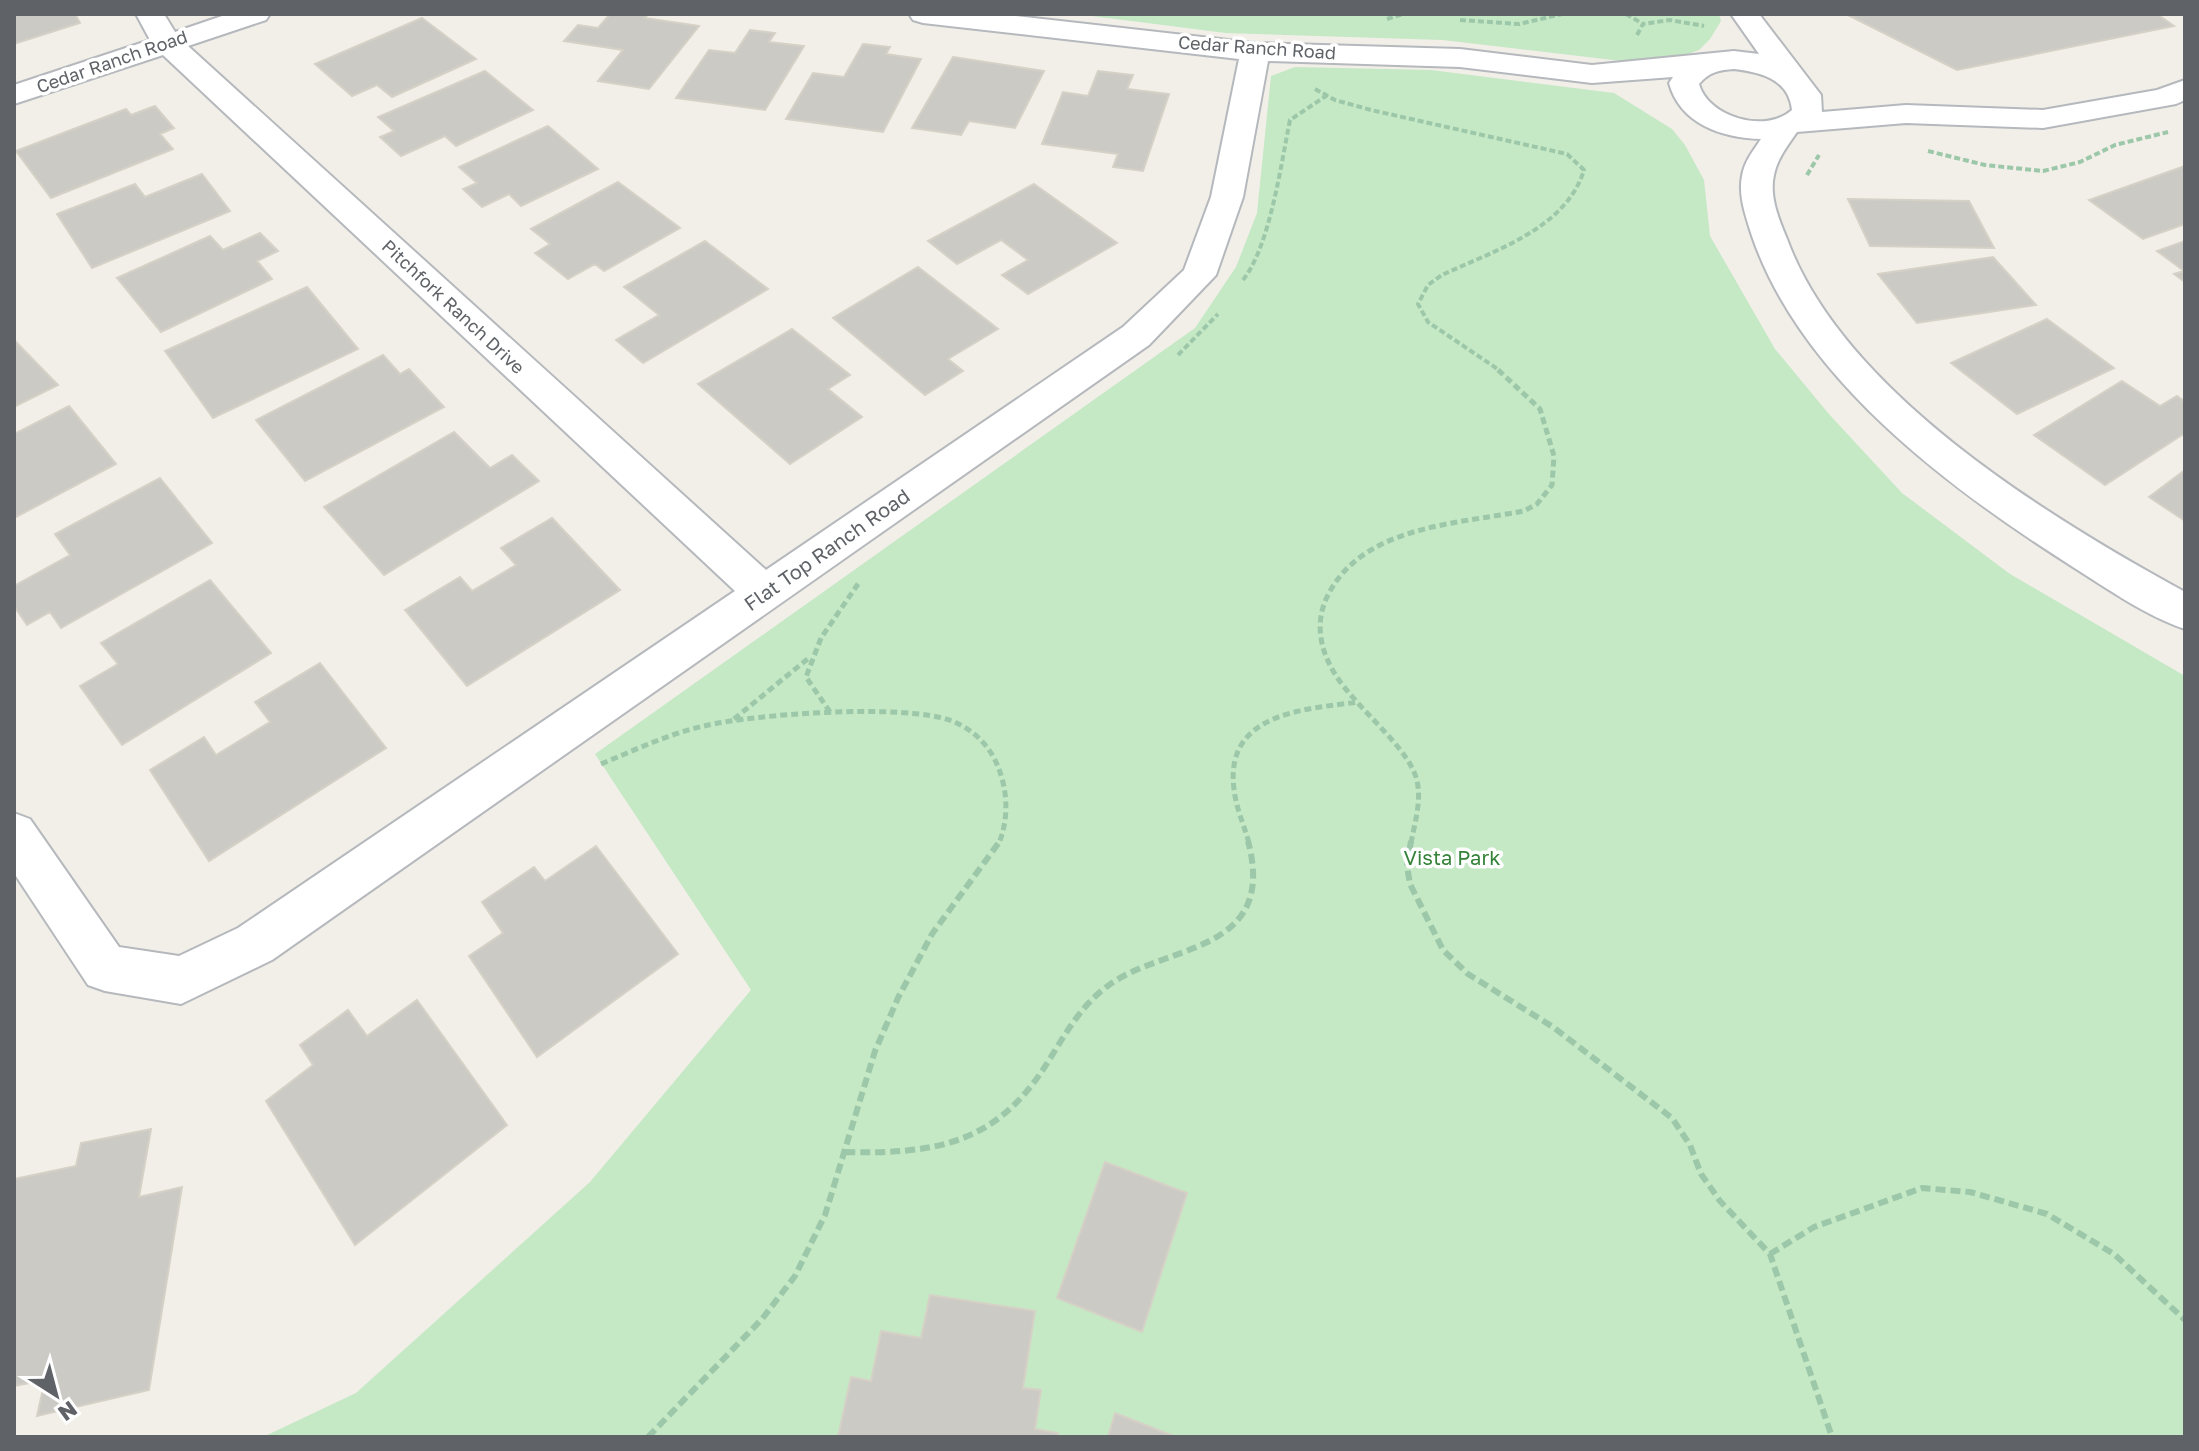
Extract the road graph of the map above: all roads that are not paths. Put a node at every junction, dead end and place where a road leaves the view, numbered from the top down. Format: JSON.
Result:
{"nodes":[{"id":1,"x":256,"y":14,"type":"edge"},
{"id":2,"x":923,"y":14,"type":"edge"},
{"id":3,"x":1744,"y":14,"type":"edge"},
{"id":4,"x":158,"y":28,"type":"edge"},
{"id":5,"x":1255,"y":52,"type":"junction"},
{"id":6,"x":1703,"y":64,"type":"junction"},
{"id":7,"x":1592,"y":74,"type":"junction"},
{"id":8,"x":1794,"y":80,"type":"junction"},
{"id":9,"x":14,"y":95,"type":"edge"},
{"id":10,"x":2178,"y":99,"type":"edge"},
{"id":11,"x":1699,"y":110,"type":"junction"},
{"id":12,"x":1906,"y":114,"type":"junction"},
{"id":13,"x":1790,"y":125,"type":"junction"},
{"id":14,"x":1757,"y":180,"type":"junction"},
{"id":15,"x":764,"y":593,"type":"junction"},
{"id":16,"x":2185,"y":612,"type":"edge"},
{"id":17,"x":14,"y":834,"type":"edge"}],
"edges":[{"from":1,"to":4,"type":"street","name":"Cedar Ranch Road"},
{"from":2,"to":5,"type":"street","name":"Cedar Ranch Road"},
{"from":3,"to":6,"type":"street"},
{"from":3,"to":8,"type":"street"},
{"from":4,"to":9,"type":"street","name":"Cedar Ranch Road"},
{"from":4,"to":15,"type":"street","name":"Pitchfork Ranch Drive"},
{"from":5,"to":7,"type":"street","name":"Cedar Ranch Road"},
{"from":5,"to":15,"type":"street","name":"Flat Top Ranch Road"},
{"from":6,"to":7,"type":"street","name":"Cedar Ranch Road"},
{"from":6,"to":8,"type":"street","name":"Cedar Ranch Road"},
{"from":6,"to":11,"type":"street"},
{"from":7,"to":11,"type":"street","name":"Cedar Ranch Road"},
{"from":8,"to":12,"type":"street"},
{"from":8,"to":13,"type":"street"},
{"from":10,"to":12,"type":"street"},
{"from":11,"to":13,"type":"street","name":"Cedar Ranch Road"},
{"from":11,"to":14,"type":"street"},
{"from":12,"to":13,"type":"street"},
{"from":13,"to":14,"type":"street"},
{"from":14,"to":16,"type":"street"},
{"from":15,"to":17,"type":"street","name":"Flat Top Ranch Road"}]}
